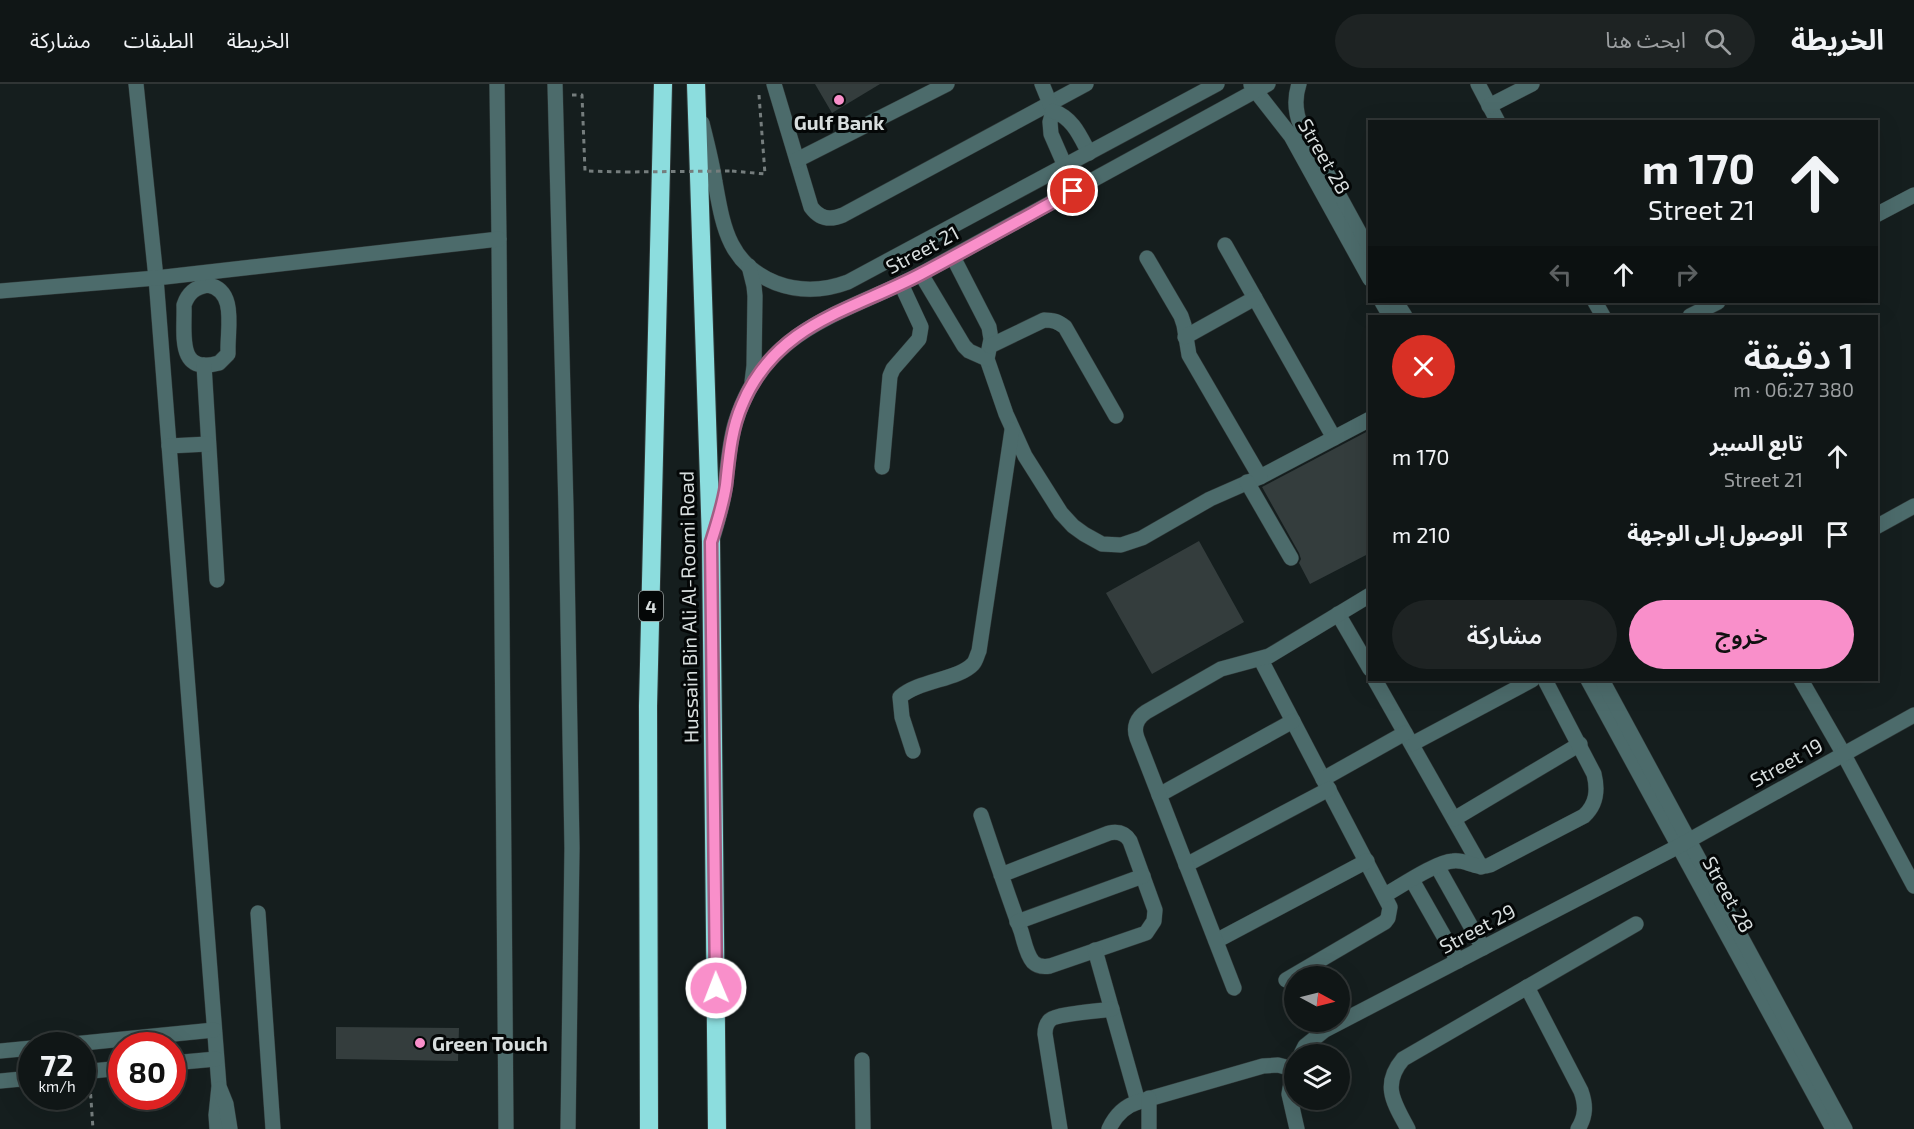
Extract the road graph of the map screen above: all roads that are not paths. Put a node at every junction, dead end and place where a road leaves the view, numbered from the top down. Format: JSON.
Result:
{"nodes":[{"id":1,"x":136,"y":84,"type":"edge"},
{"id":2,"x":497,"y":84,"type":"edge"},
{"id":3,"x":555,"y":84,"type":"edge"},
{"id":4,"x":663,"y":84,"type":"edge"},
{"id":5,"x":696,"y":84,"type":"edge"},
{"id":6,"x":774,"y":84,"type":"edge"},
{"id":7,"x":947,"y":84,"type":"edge"},
{"id":8,"x":1042,"y":84,"type":"edge"},
{"id":9,"x":1086,"y":84,"type":"edge"},
{"id":10,"x":1217,"y":84,"type":"edge"},
{"id":11,"x":1299,"y":84,"type":"edge"},
{"id":12,"x":1478,"y":84,"type":"edge"},
{"id":13,"x":1532,"y":84,"type":"edge"},
{"id":14,"x":1258,"y":86,"type":"edge"},
{"id":15,"x":696,"y":103,"type":"junction"},
{"id":16,"x":1490,"y":106,"type":"junction"},
{"id":17,"x":1052,"y":107,"type":"junction"},
{"id":18,"x":1497,"y":120,"type":"edge"},
{"id":19,"x":1089,"y":153,"type":"junction"},
{"id":20,"x":797,"y":160,"type":"junction"},
{"id":21,"x":1065,"y":166,"type":"junction"},
{"id":22,"x":1914,"y":195,"type":"edge"},
{"id":23,"x":1878,"y":214,"type":"edge"},
{"id":24,"x":499,"y":239,"type":"junction"},
{"id":25,"x":1225,"y":245,"type":"dead end"},
{"id":26,"x":1368,"y":248,"type":"edge"},
{"id":27,"x":953,"y":257,"type":"junction"},
{"id":28,"x":1148,"y":258,"type":"dead end"},
{"id":29,"x":749,"y":266,"type":"junction"},
{"id":30,"x":921,"y":274,"type":"junction"},
{"id":31,"x":1368,"y":275,"type":"edge"},
{"id":32,"x":859,"y":276,"type":"junction"},
{"id":33,"x":156,"y":278,"type":"junction"},
{"id":34,"x":901,"y":284,"type":"junction"},
{"id":35,"x":0,"y":291,"type":"edge"},
{"id":36,"x":872,"y":298,"type":"junction"},
{"id":37,"x":1255,"y":298,"type":"junction"},
{"id":38,"x":1716,"y":303,"type":"edge"},
{"id":39,"x":1692,"y":315,"type":"edge"},
{"id":40,"x":1185,"y":337,"type":"junction"},
{"id":41,"x":988,"y":352,"type":"junction"},
{"id":42,"x":204,"y":365,"type":"junction"},
{"id":43,"x":752,"y":385,"type":"junction"},
{"id":44,"x":1116,"y":416,"type":"dead end"},
{"id":45,"x":1368,"y":420,"type":"edge"},
{"id":46,"x":1012,"y":430,"type":"junction"},
{"id":47,"x":1334,"y":438,"type":"junction"},
{"id":48,"x":208,"y":444,"type":"junction"},
{"id":49,"x":169,"y":446,"type":"junction"},
{"id":50,"x":882,"y":467,"type":"dead end"},
{"id":51,"x":1253,"y":479,"type":"junction"},
{"id":52,"x":1914,"y":507,"type":"edge"},
{"id":53,"x":1878,"y":526,"type":"edge"},
{"id":54,"x":711,"y":542,"type":"junction"},
{"id":55,"x":1291,"y":558,"type":"dead end"},
{"id":56,"x":217,"y":580,"type":"dead end"},
{"id":57,"x":1368,"y":596,"type":"edge"},
{"id":58,"x":1338,"y":614,"type":"junction"},
{"id":59,"x":1261,"y":660,"type":"junction"},
{"id":60,"x":1368,"y":666,"type":"edge"},
{"id":61,"x":1376,"y":681,"type":"edge"},
{"id":62,"x":1530,"y":681,"type":"edge"},
{"id":63,"x":1546,"y":681,"type":"edge"},
{"id":64,"x":1589,"y":681,"type":"edge"},
{"id":65,"x":1603,"y":681,"type":"edge"},
{"id":66,"x":1802,"y":681,"type":"edge"},
{"id":67,"x":1914,"y":715,"type":"edge"},
{"id":68,"x":1293,"y":721,"type":"junction"},
{"id":69,"x":1409,"y":739,"type":"junction"},
{"id":70,"x":1580,"y":744,"type":"junction"},
{"id":71,"x":912,"y":751,"type":"dead end"},
{"id":72,"x":1844,"y":753,"type":"junction"},
{"id":73,"x":1326,"y":784,"type":"junction"},
{"id":74,"x":1159,"y":795,"type":"junction"},
{"id":75,"x":981,"y":815,"type":"dead end"},
{"id":76,"x":1454,"y":819,"type":"junction"},
{"id":77,"x":1684,"y":843,"type":"junction"},
{"id":78,"x":1367,"y":861,"type":"junction"},
{"id":79,"x":1186,"y":865,"type":"junction"},
{"id":80,"x":1437,"y":866,"type":"junction"},
{"id":81,"x":1481,"y":867,"type":"junction"},
{"id":82,"x":1001,"y":875,"type":"junction"},
{"id":83,"x":1143,"y":876,"type":"junction"},
{"id":84,"x":1412,"y":880,"type":"junction"},
{"id":85,"x":1914,"y":886,"type":"edge"},
{"id":86,"x":1385,"y":895,"type":"junction"},
{"id":87,"x":258,"y":914,"type":"dead end"},
{"id":88,"x":1017,"y":922,"type":"junction"},
{"id":89,"x":1636,"y":924,"type":"dead end"},
{"id":90,"x":1216,"y":941,"type":"junction"},
{"id":91,"x":1483,"y":948,"type":"junction"},
{"id":92,"x":1095,"y":950,"type":"junction"},
{"id":93,"x":1458,"y":961,"type":"junction"},
{"id":94,"x":1310,"y":966,"type":"edge"},
{"id":95,"x":1527,"y":987,"type":"junction"},
{"id":96,"x":1234,"y":988,"type":"dead end"},
{"id":97,"x":1112,"y":1009,"type":"junction"},
{"id":98,"x":214,"y":1030,"type":"junction"},
{"id":99,"x":96,"y":1042,"type":"edge"},
{"id":100,"x":1308,"y":1044,"type":"edge"},
{"id":101,"x":18,"y":1049,"type":"edge"},
{"id":102,"x":0,"y":1051,"type":"edge"},
{"id":103,"x":216,"y":1059,"type":"junction"},
{"id":104,"x":862,"y":1060,"type":"dead end"},
{"id":105,"x":186,"y":1062,"type":"edge"},
{"id":106,"x":1284,"y":1066,"type":"edge"},
{"id":107,"x":18,"y":1079,"type":"edge"},
{"id":108,"x":0,"y":1081,"type":"edge"},
{"id":109,"x":219,"y":1086,"type":"junction"},
{"id":110,"x":1144,"y":1100,"type":"junction"},
{"id":111,"x":1293,"y":1110,"type":"edge"},
{"id":112,"x":217,"y":1129,"type":"edge"},
{"id":113,"x":230,"y":1129,"type":"edge"},
{"id":114,"x":273,"y":1129,"type":"edge"},
{"id":115,"x":506,"y":1129,"type":"edge"},
{"id":116,"x":568,"y":1129,"type":"edge"},
{"id":117,"x":650,"y":1129,"type":"edge"},
{"id":118,"x":717,"y":1129,"type":"edge"},
{"id":119,"x":863,"y":1129,"type":"edge"},
{"id":120,"x":1060,"y":1129,"type":"edge"},
{"id":121,"x":1110,"y":1129,"type":"edge"},
{"id":122,"x":1149,"y":1129,"type":"edge"},
{"id":123,"x":1297,"y":1129,"type":"edge"},
{"id":124,"x":1408,"y":1129,"type":"edge"},
{"id":125,"x":1578,"y":1129,"type":"edge"},
{"id":126,"x":1833,"y":1129,"type":"edge"},
{"id":127,"x":1845,"y":1129,"type":"edge"}],
"edges":[{"from":1,"to":33,"type":"street"},
{"from":2,"to":24,"type":"street"},
{"from":3,"to":116,"type":"street"},
{"from":4,"to":117,"type":"highway","name":"Hussain Bin Ali Al-Roomi Road","number":"4"},
{"from":5,"to":15,"type":"highway","name":"Hussain Bin Ali Al-Roomi Road"},
{"from":6,"to":20,"type":"street"},
{"from":7,"to":20,"type":"street"},
{"from":8,"to":17,"type":"street"},
{"from":9,"to":17,"type":"street"},
{"from":10,"to":19,"type":"street","name":"Street 21"},
{"from":11,"to":26,"type":"street","name":"Street 28"},
{"from":12,"to":16,"type":"street"},
{"from":13,"to":16,"type":"street"},
{"from":14,"to":27,"type":"street","name":"Street 21"},
{"from":14,"to":31,"type":"street","name":"Street 28"},
{"from":15,"to":29,"type":"street","name":"Street 21"},
{"from":15,"to":54,"type":"highway","name":"Hussain Bin Ali Al-Roomi Road"},
{"from":16,"to":18,"type":"street"},
{"from":17,"to":19,"type":"street"},
{"from":17,"to":20,"type":"street"},
{"from":17,"to":21,"type":"street"},
{"from":19,"to":21,"type":"street","name":"Street 21"},
{"from":21,"to":32,"type":"street","name":"Street 21"},
{"from":22,"to":23,"type":"street"},
{"from":24,"to":33,"type":"street"},
{"from":24,"to":115,"type":"street"},
{"from":25,"to":37,"type":"street"},
{"from":27,"to":30,"type":"street","name":"Street 21"},
{"from":27,"to":41,"type":"street"},
{"from":28,"to":40,"type":"street"},
{"from":29,"to":32,"type":"street","name":"Street 21"},
{"from":29,"to":43,"type":"street"},
{"from":30,"to":34,"type":"street","name":"Street 21"},
{"from":30,"to":41,"type":"street"},
{"from":32,"to":36,"type":"street"},
{"from":33,"to":35,"type":"street"},
{"from":33,"to":49,"type":"street"},
{"from":34,"to":36,"type":"street","name":"Street 21"},
{"from":34,"to":50,"type":"street"},
{"from":36,"to":43,"type":"street","name":"Street 21"},
{"from":37,"to":40,"type":"street"},
{"from":37,"to":47,"type":"street"},
{"from":38,"to":39,"type":"street"},
{"from":40,"to":51,"type":"street"},
{"from":41,"to":44,"type":"street"},
{"from":41,"to":46,"type":"street"},
{"from":42,"to":42,"type":"street"},
{"from":42,"to":48,"type":"street"},
{"from":43,"to":54,"type":"street","name":"Street 21"},
{"from":45,"to":47,"type":"street"},
{"from":46,"to":51,"type":"street"},
{"from":46,"to":71,"type":"street"},
{"from":47,"to":51,"type":"street"},
{"from":48,"to":49,"type":"street"},
{"from":48,"to":56,"type":"street"},
{"from":49,"to":98,"type":"street"},
{"from":51,"to":55,"type":"street"},
{"from":52,"to":53,"type":"street"},
{"from":54,"to":118,"type":"highway","name":"Hussain Bin Ali Al-Roomi Road"},
{"from":57,"to":58,"type":"street"},
{"from":58,"to":59,"type":"street"},
{"from":58,"to":60,"type":"street"},
{"from":59,"to":68,"type":"street"},
{"from":59,"to":74,"type":"street"},
{"from":61,"to":69,"type":"street"},
{"from":62,"to":69,"type":"street"},
{"from":63,"to":70,"type":"street"},
{"from":64,"to":77,"type":"street","name":"Street 28"},
{"from":65,"to":77,"type":"street","name":"Street 28"},
{"from":66,"to":72,"type":"street"},
{"from":67,"to":72,"type":"street","name":"Street 19"},
{"from":68,"to":73,"type":"street"},
{"from":68,"to":74,"type":"street"},
{"from":69,"to":73,"type":"street"},
{"from":69,"to":76,"type":"street"},
{"from":70,"to":76,"type":"street"},
{"from":70,"to":81,"type":"street"},
{"from":72,"to":77,"type":"street","name":"Street 19"},
{"from":72,"to":85,"type":"street"},
{"from":73,"to":78,"type":"street"},
{"from":73,"to":79,"type":"street"},
{"from":74,"to":79,"type":"street"},
{"from":75,"to":82,"type":"street"},
{"from":76,"to":81,"type":"street"},
{"from":77,"to":91,"type":"street","name":"Street 29"},
{"from":77,"to":126,"type":"street","name":"Street 28"},
{"from":77,"to":127,"type":"street","name":"Street 28"},
{"from":78,"to":86,"type":"street"},
{"from":78,"to":90,"type":"street"},
{"from":79,"to":90,"type":"street"},
{"from":80,"to":81,"type":"street"},
{"from":80,"to":84,"type":"street"},
{"from":80,"to":91,"type":"street"},
{"from":82,"to":83,"type":"street"},
{"from":82,"to":88,"type":"street"},
{"from":83,"to":88,"type":"street"},
{"from":83,"to":92,"type":"street"},
{"from":84,"to":86,"type":"street"},
{"from":84,"to":93,"type":"street"},
{"from":86,"to":94,"type":"street"},
{"from":87,"to":114,"type":"street"},
{"from":88,"to":92,"type":"street"},
{"from":89,"to":95,"type":"street"},
{"from":90,"to":96,"type":"street"},
{"from":91,"to":93,"type":"street","name":"Street 29"},
{"from":92,"to":97,"type":"street"},
{"from":93,"to":100,"type":"street","name":"Street 29"},
{"from":95,"to":124,"type":"street"},
{"from":95,"to":125,"type":"street"},
{"from":97,"to":110,"type":"street"},
{"from":97,"to":120,"type":"street"},
{"from":98,"to":99,"type":"street"},
{"from":98,"to":103,"type":"street"},
{"from":101,"to":102,"type":"street"},
{"from":103,"to":105,"type":"street"},
{"from":103,"to":109,"type":"street"},
{"from":104,"to":119,"type":"street"},
{"from":106,"to":110,"type":"street"},
{"from":107,"to":108,"type":"street"},
{"from":109,"to":112,"type":"street"},
{"from":109,"to":113,"type":"street"},
{"from":110,"to":121,"type":"street"},
{"from":110,"to":122,"type":"street"},
{"from":111,"to":123,"type":"street"}]}
